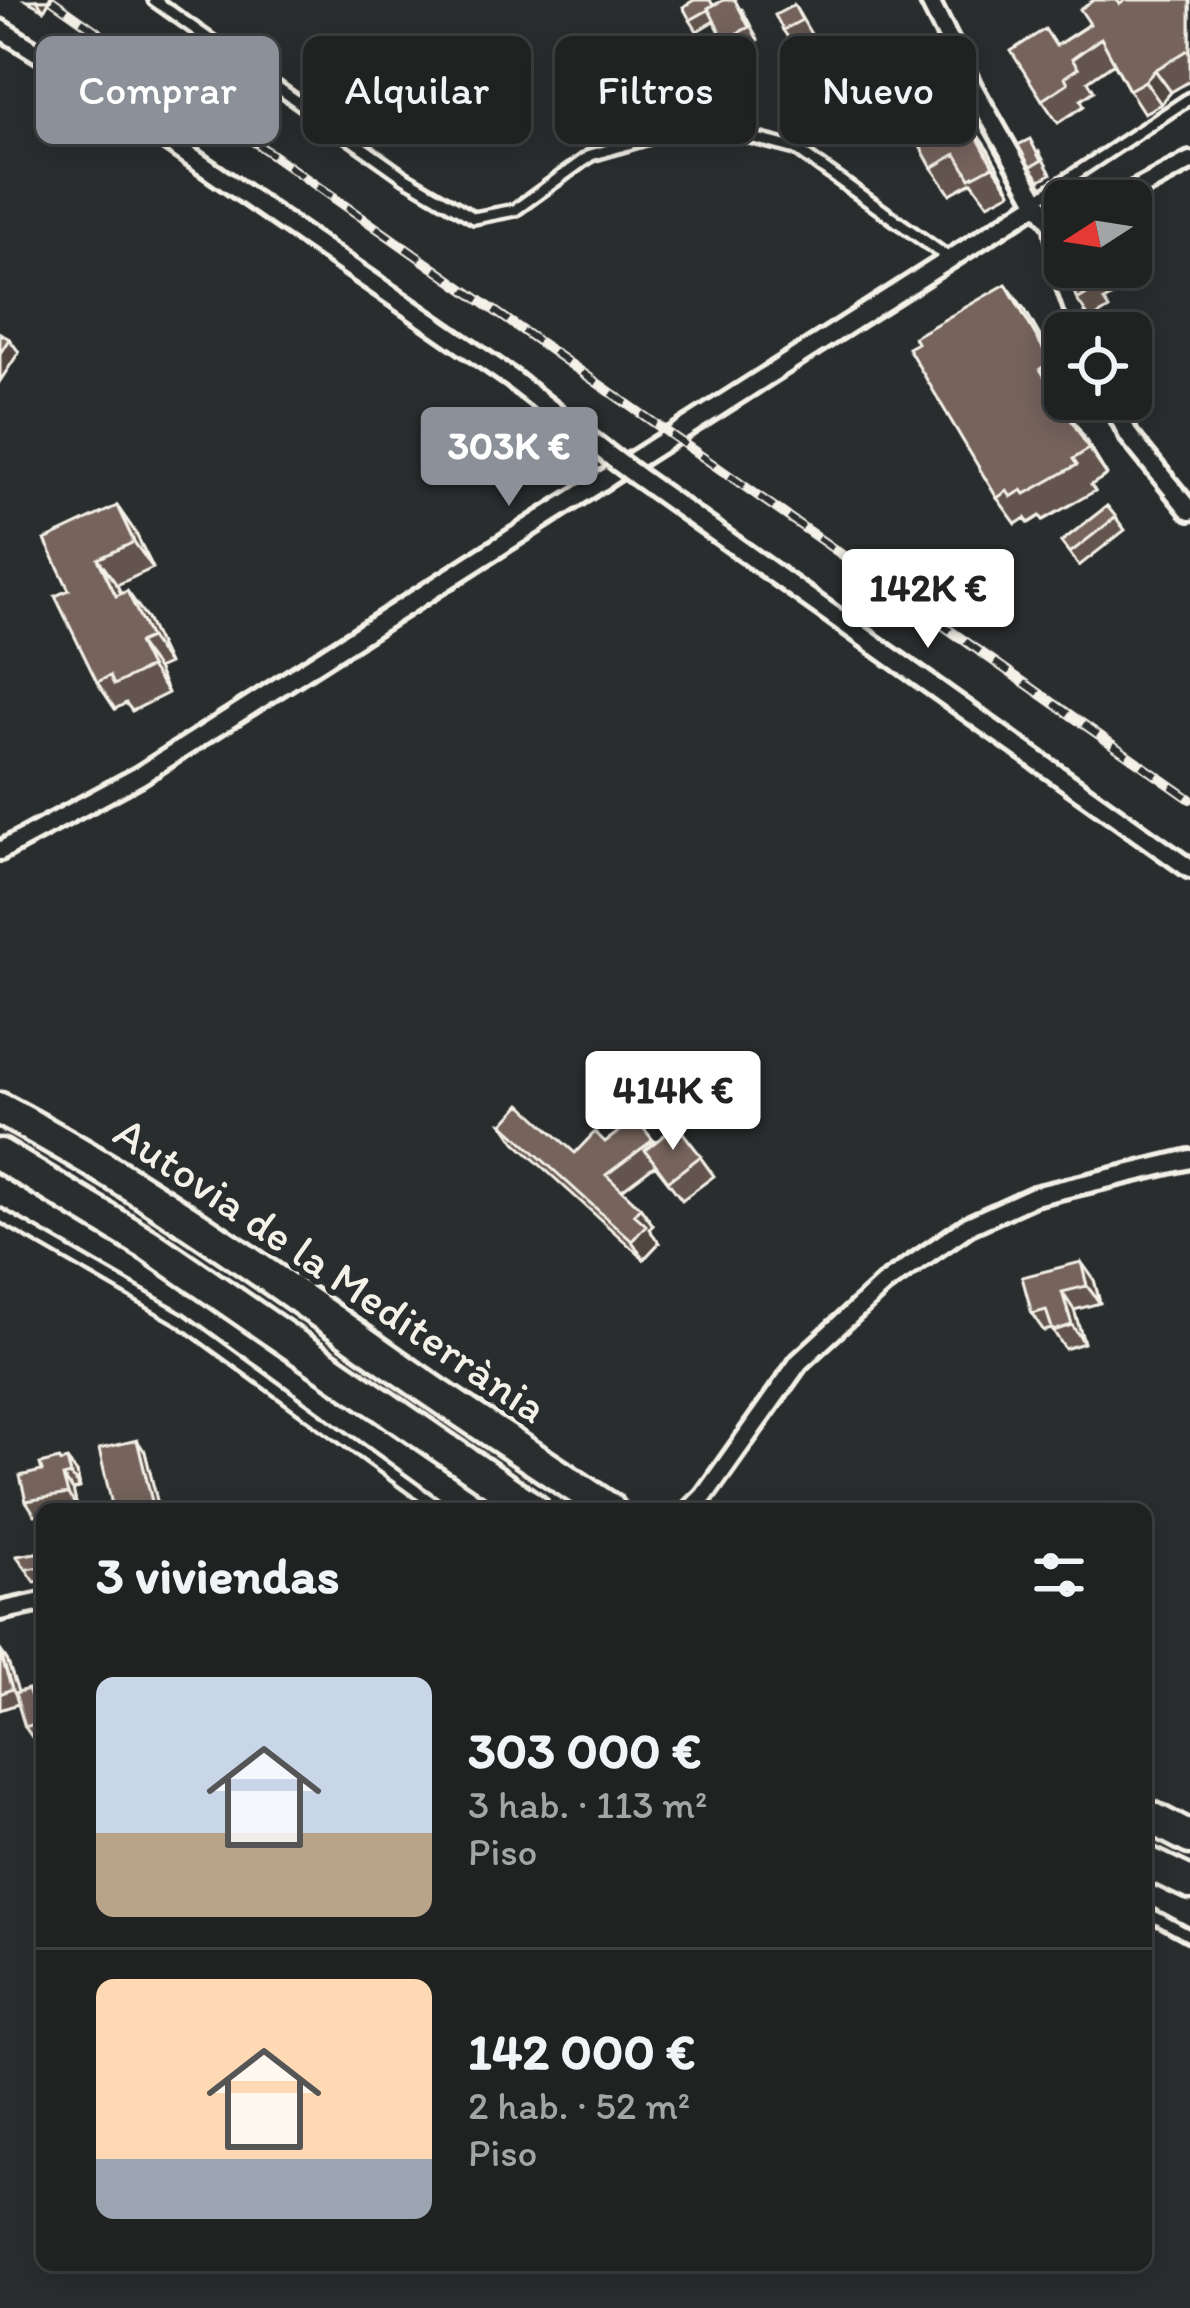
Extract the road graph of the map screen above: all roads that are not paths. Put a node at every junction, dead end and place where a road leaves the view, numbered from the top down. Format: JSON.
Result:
{"nodes":[{"id":1,"x":154,"y":0,"type":"edge"},
{"id":2,"x":929,"y":0,"type":"edge"},
{"id":3,"x":0,"y":28,"type":"edge"},
{"id":4,"x":1190,"y":98,"type":"edge"},
{"id":5,"x":1190,"y":161,"type":"edge"},
{"id":6,"x":1152,"y":181,"type":"edge"},
{"id":7,"x":1037,"y":201,"type":"junction"},
{"id":8,"x":1044,"y":208,"type":"edge"},
{"id":9,"x":950,"y":259,"type":"junction"},
{"id":10,"x":1121,"y":420,"type":"edge"},
{"id":11,"x":1190,"y":511,"type":"edge"},
{"id":12,"x":0,"y":851,"type":"edge"},
{"id":13,"x":1190,"y":869,"type":"edge"},
{"id":14,"x":0,"y":1109,"type":"edge"},
{"id":15,"x":0,"y":1155,"type":"edge"},
{"id":16,"x":1190,"y":1159,"type":"edge"},
{"id":17,"x":0,"y":1215,"type":"edge"},
{"id":18,"x":433,"y":1503,"type":"edge"},
{"id":19,"x":524,"y":1503,"type":"edge"},
{"id":20,"x":600,"y":1503,"type":"edge"},
{"id":21,"x":697,"y":1503,"type":"edge"},
{"id":22,"x":36,"y":1603,"type":"edge"},
{"id":23,"x":0,"y":1611,"type":"edge"},
{"id":24,"x":1152,"y":1818,"type":"edge"},
{"id":25,"x":1190,"y":1838,"type":"edge"},
{"id":26,"x":1152,"y":1865,"type":"edge"},
{"id":27,"x":1190,"y":1883,"type":"edge"},
{"id":28,"x":1152,"y":1915,"type":"edge"},
{"id":29,"x":1190,"y":1936,"type":"edge"}],
"edges":[{"from":1,"to":9,"type":"lane"},
{"from":2,"to":7,"type":"street"},
{"from":3,"to":13,"type":"street","bridge":true},
{"from":4,"to":7,"type":"lane"},
{"from":5,"to":6,"type":"street"},
{"from":7,"to":8,"type":"street"},
{"from":7,"to":9,"type":"street"},
{"from":9,"to":12,"type":"street"},
{"from":10,"to":11,"type":"street"},
{"from":14,"to":20,"type":"highway","name":"Autovia de la Mediterrània"},
{"from":15,"to":19,"type":"highway","name":"Autovia de la Mediterrània"},
{"from":16,"to":21,"type":"street"},
{"from":17,"to":18,"type":"lane"},
{"from":22,"to":23,"type":"street"},
{"from":24,"to":25,"type":"highway"},
{"from":26,"to":27,"type":"highway"},
{"from":28,"to":29,"type":"lane"}]}
